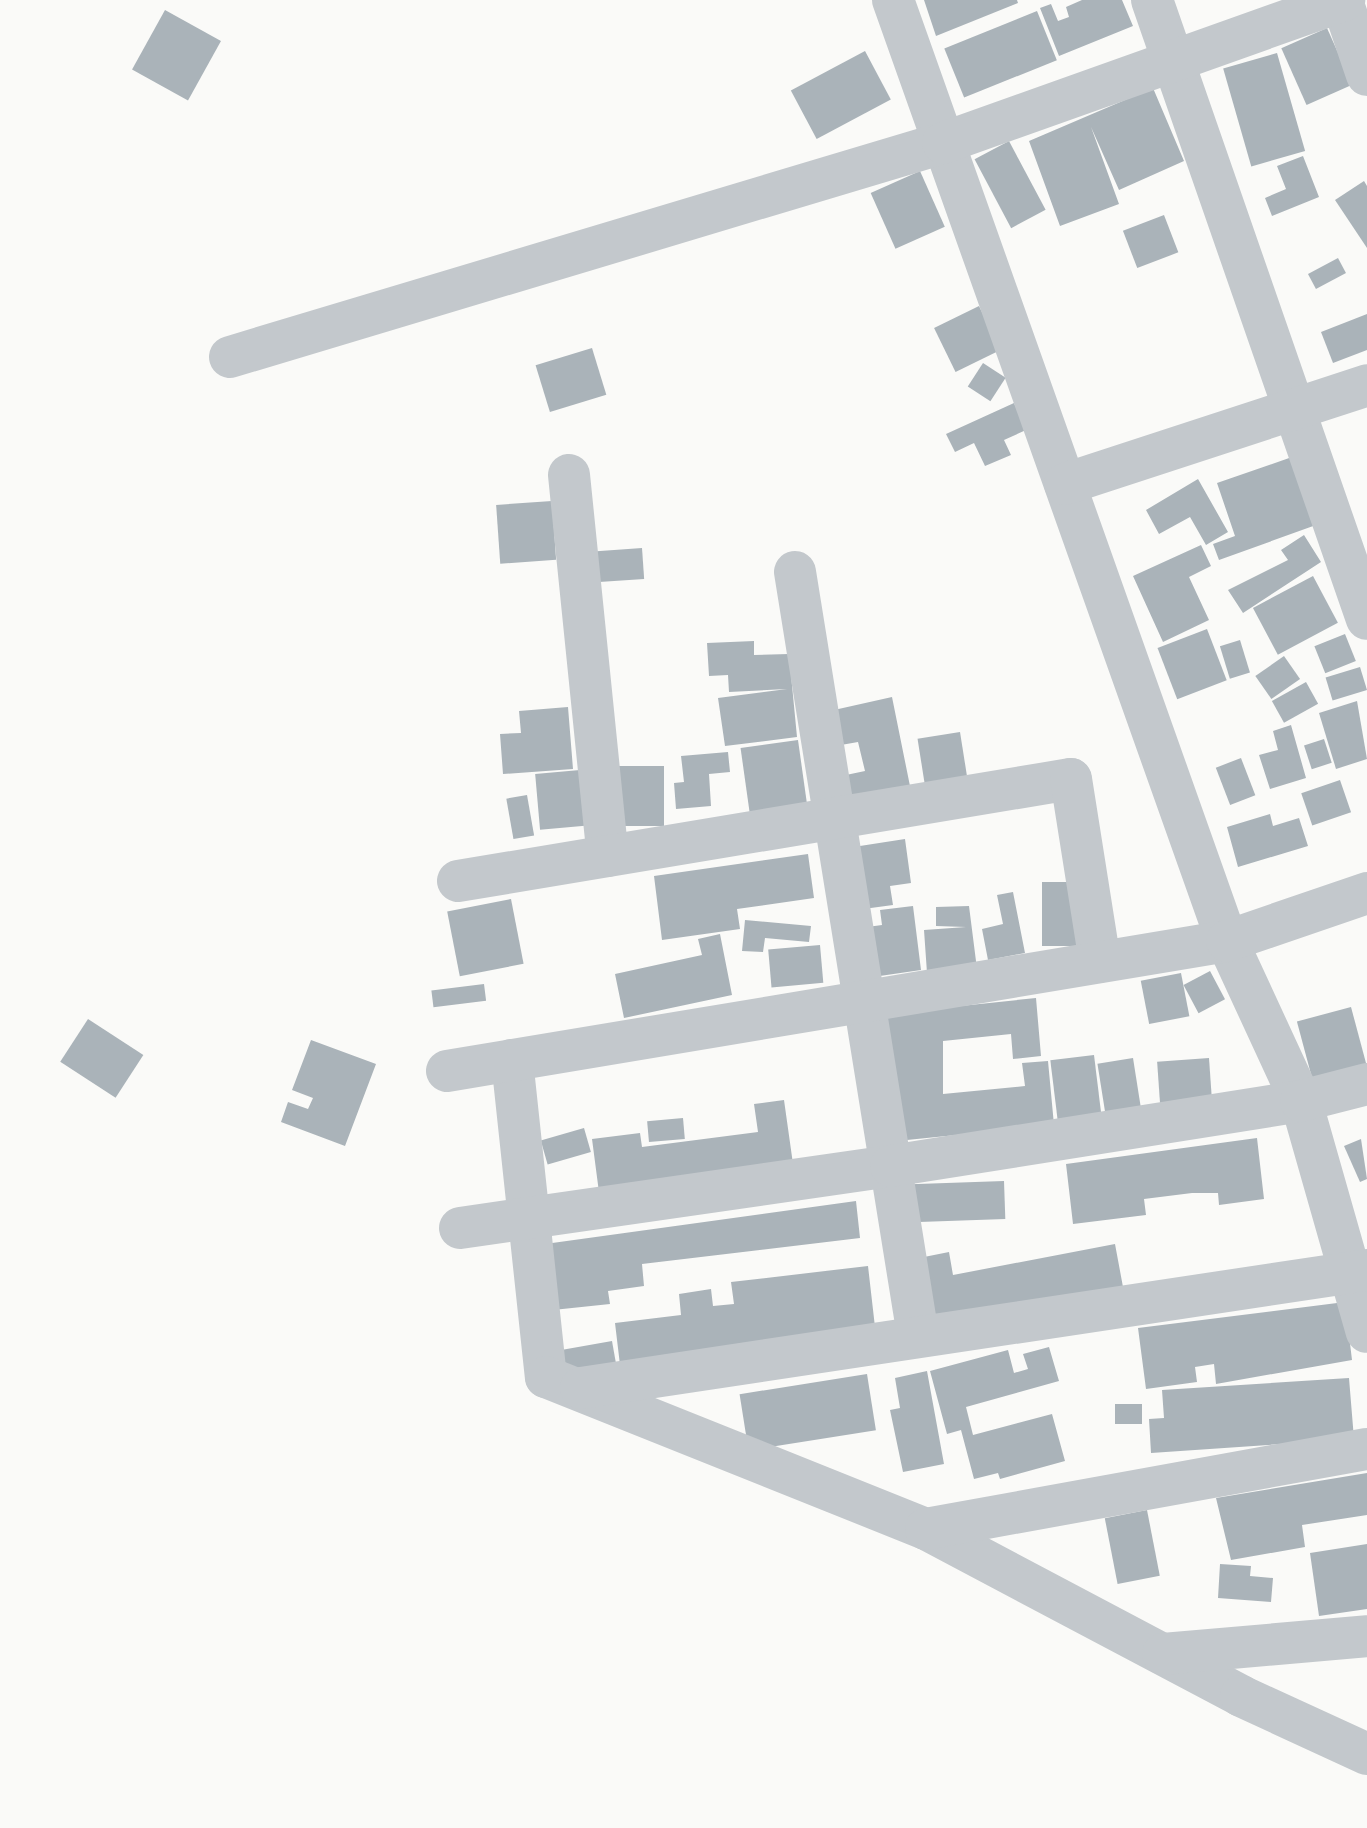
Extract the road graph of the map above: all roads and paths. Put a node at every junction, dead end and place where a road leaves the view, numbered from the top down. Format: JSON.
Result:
{"nodes":[{"id":1,"x":892,"y":0,"type":"edge"},
{"id":2,"x":1152,"y":0,"type":"edge"},
{"id":3,"x":1343,"y":0,"type":"edge"},
{"id":4,"x":1171,"y":62,"type":"junction"},
{"id":5,"x":1367,"y":75,"type":"edge"},
{"id":6,"x":943,"y":142,"type":"junction"},
{"id":7,"x":230,"y":357,"type":"dead end"},
{"id":8,"x":1367,"y":385,"type":"edge"},
{"id":9,"x":1295,"y":408,"type":"junction"},
{"id":10,"x":570,"y":475,"type":"dead end"},
{"id":11,"x":1065,"y":484,"type":"junction"},
{"id":12,"x":794,"y":572,"type":"dead end"},
{"id":13,"x":1367,"y":619,"type":"edge"},
{"id":14,"x":834,"y":818,"type":"junction"},
{"id":15,"x":608,"y":856,"type":"junction"},
{"id":16,"x":458,"y":881,"type":"dead end"},
{"id":17,"x":1367,"y":893,"type":"edge"},
{"id":18,"x":1228,"y":941,"type":"junction"},
{"id":19,"x":1100,"y":962,"type":"junction"},
{"id":20,"x":864,"y":1002,"type":"junction"},
{"id":21,"x":512,"y":1060,"type":"junction"},
{"id":22,"x":446,"y":1071,"type":"dead end"},
{"id":23,"x":1367,"y":1084,"type":"edge"},
{"id":24,"x":1301,"y":1101,"type":"junction"},
{"id":25,"x":891,"y":1166,"type":"junction"},
{"id":26,"x":526,"y":1219,"type":"junction"},
{"id":27,"x":460,"y":1228,"type":"dead end"},
{"id":28,"x":1358,"y":1271,"type":"edge"},
{"id":29,"x":1367,"y":1332,"type":"edge"},
{"id":30,"x":918,"y":1336,"type":"junction"},
{"id":31,"x":578,"y":1388,"type":"junction"},
{"id":32,"x":1367,"y":1450,"type":"edge"},
{"id":33,"x":926,"y":1530,"type":"junction"},
{"id":34,"x":1367,"y":1636,"type":"edge"},
{"id":35,"x":1162,"y":1654,"type":"junction"},
{"id":36,"x":1367,"y":1754,"type":"edge"}],
"edges":[{"from":1,"to":6,"type":"street"},
{"from":2,"to":4,"type":"street"},
{"from":3,"to":4,"type":"street"},
{"from":3,"to":5,"type":"street"},
{"from":4,"to":6,"type":"street"},
{"from":4,"to":9,"type":"street"},
{"from":6,"to":7,"type":"street"},
{"from":6,"to":11,"type":"street"},
{"from":8,"to":9,"type":"street"},
{"from":9,"to":11,"type":"street"},
{"from":9,"to":13,"type":"street"},
{"from":10,"to":15,"type":"street"},
{"from":11,"to":18,"type":"street"},
{"from":12,"to":14,"type":"street"},
{"from":14,"to":15,"type":"street"},
{"from":14,"to":19,"type":"street"},
{"from":14,"to":20,"type":"street"},
{"from":15,"to":16,"type":"street"},
{"from":17,"to":18,"type":"street"},
{"from":18,"to":19,"type":"street"},
{"from":18,"to":24,"type":"street"},
{"from":19,"to":20,"type":"street"},
{"from":20,"to":21,"type":"street"},
{"from":20,"to":25,"type":"street"},
{"from":21,"to":22,"type":"street"},
{"from":21,"to":26,"type":"street"},
{"from":23,"to":24,"type":"street"},
{"from":24,"to":25,"type":"street"},
{"from":24,"to":28,"type":"street"},
{"from":25,"to":26,"type":"street"},
{"from":25,"to":30,"type":"street"},
{"from":26,"to":27,"type":"street"},
{"from":26,"to":31,"type":"street"},
{"from":28,"to":29,"type":"street"},
{"from":28,"to":30,"type":"street"},
{"from":30,"to":31,"type":"street"},
{"from":31,"to":33,"type":"street"},
{"from":32,"to":33,"type":"street"},
{"from":33,"to":35,"type":"street"},
{"from":34,"to":35,"type":"street"},
{"from":35,"to":36,"type":"street"}]}
